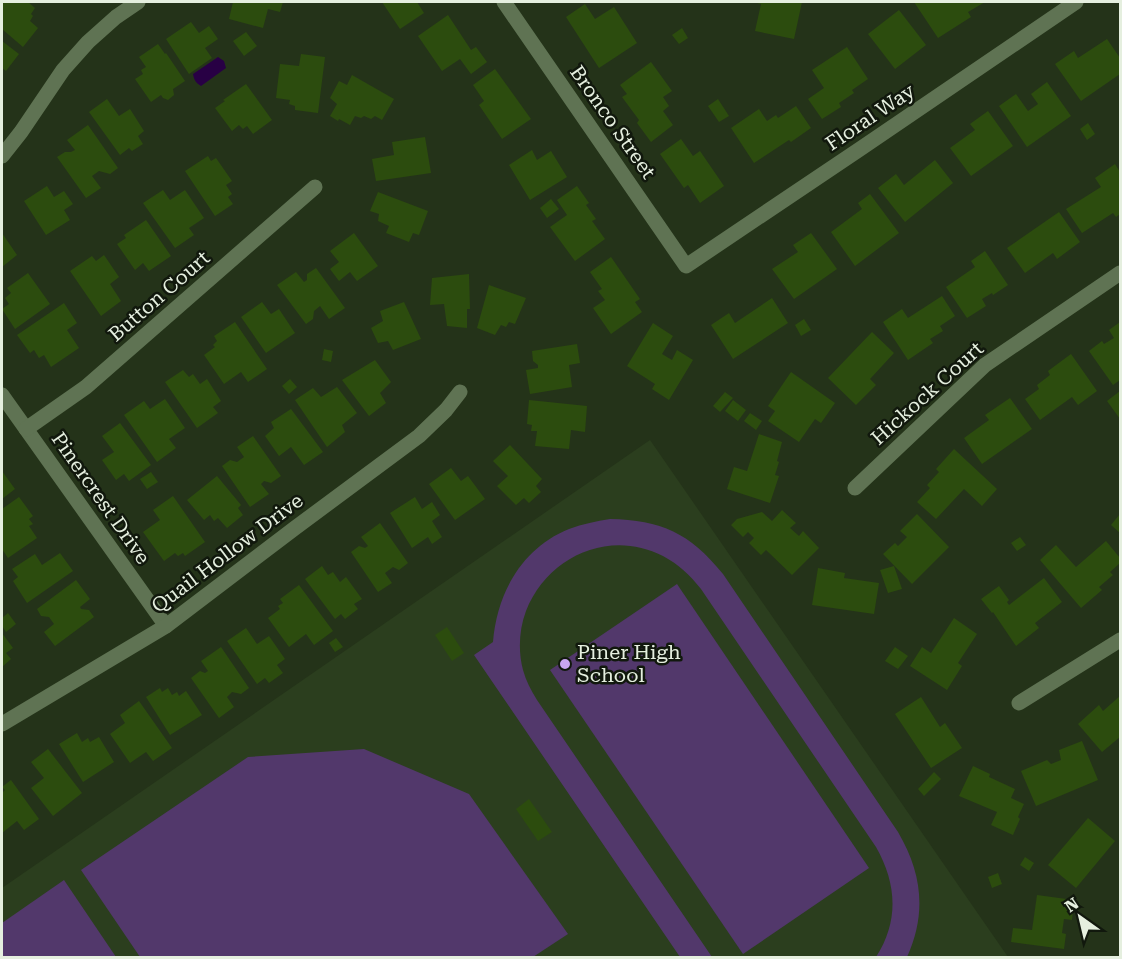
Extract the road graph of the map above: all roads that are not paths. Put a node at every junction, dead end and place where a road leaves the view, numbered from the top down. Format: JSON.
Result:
{"nodes":[{"id":1,"x":138,"y":2,"type":"edge"},
{"id":2,"x":504,"y":2,"type":"edge"},
{"id":3,"x":1076,"y":2,"type":"edge"},
{"id":4,"x":2,"y":156,"type":"edge"},
{"id":5,"x":315,"y":187,"type":"dead end"},
{"id":6,"x":687,"y":266,"type":"joint"},
{"id":7,"x":1120,"y":273,"type":"edge"},
{"id":8,"x":460,"y":392,"type":"dead end"},
{"id":9,"x":2,"y":395,"type":"edge"},
{"id":10,"x":26,"y":429,"type":"junction"},
{"id":11,"x":855,"y":488,"type":"dead end"},
{"id":12,"x":166,"y":626,"type":"junction"},
{"id":13,"x":1120,"y":640,"type":"edge"},
{"id":14,"x":1019,"y":703,"type":"dead end"},
{"id":15,"x":2,"y":724,"type":"edge"}],
"edges":[{"from":1,"to":4,"type":"street"},
{"from":2,"to":6,"type":"street","name":"Bronco Street"},
{"from":3,"to":6,"type":"street","name":"Floral Way"},
{"from":5,"to":10,"type":"street","name":"Button Court"},
{"from":7,"to":11,"type":"street","name":"Hickock Court"},
{"from":8,"to":12,"type":"street","name":"Quail Hollow Drive"},
{"from":9,"to":10,"type":"street","name":"Pinercrest Drive"},
{"from":10,"to":12,"type":"street","name":"Pinercrest Drive"},
{"from":12,"to":15,"type":"street","name":"Quail Hollow Drive"},
{"from":13,"to":14,"type":"street"}]}
